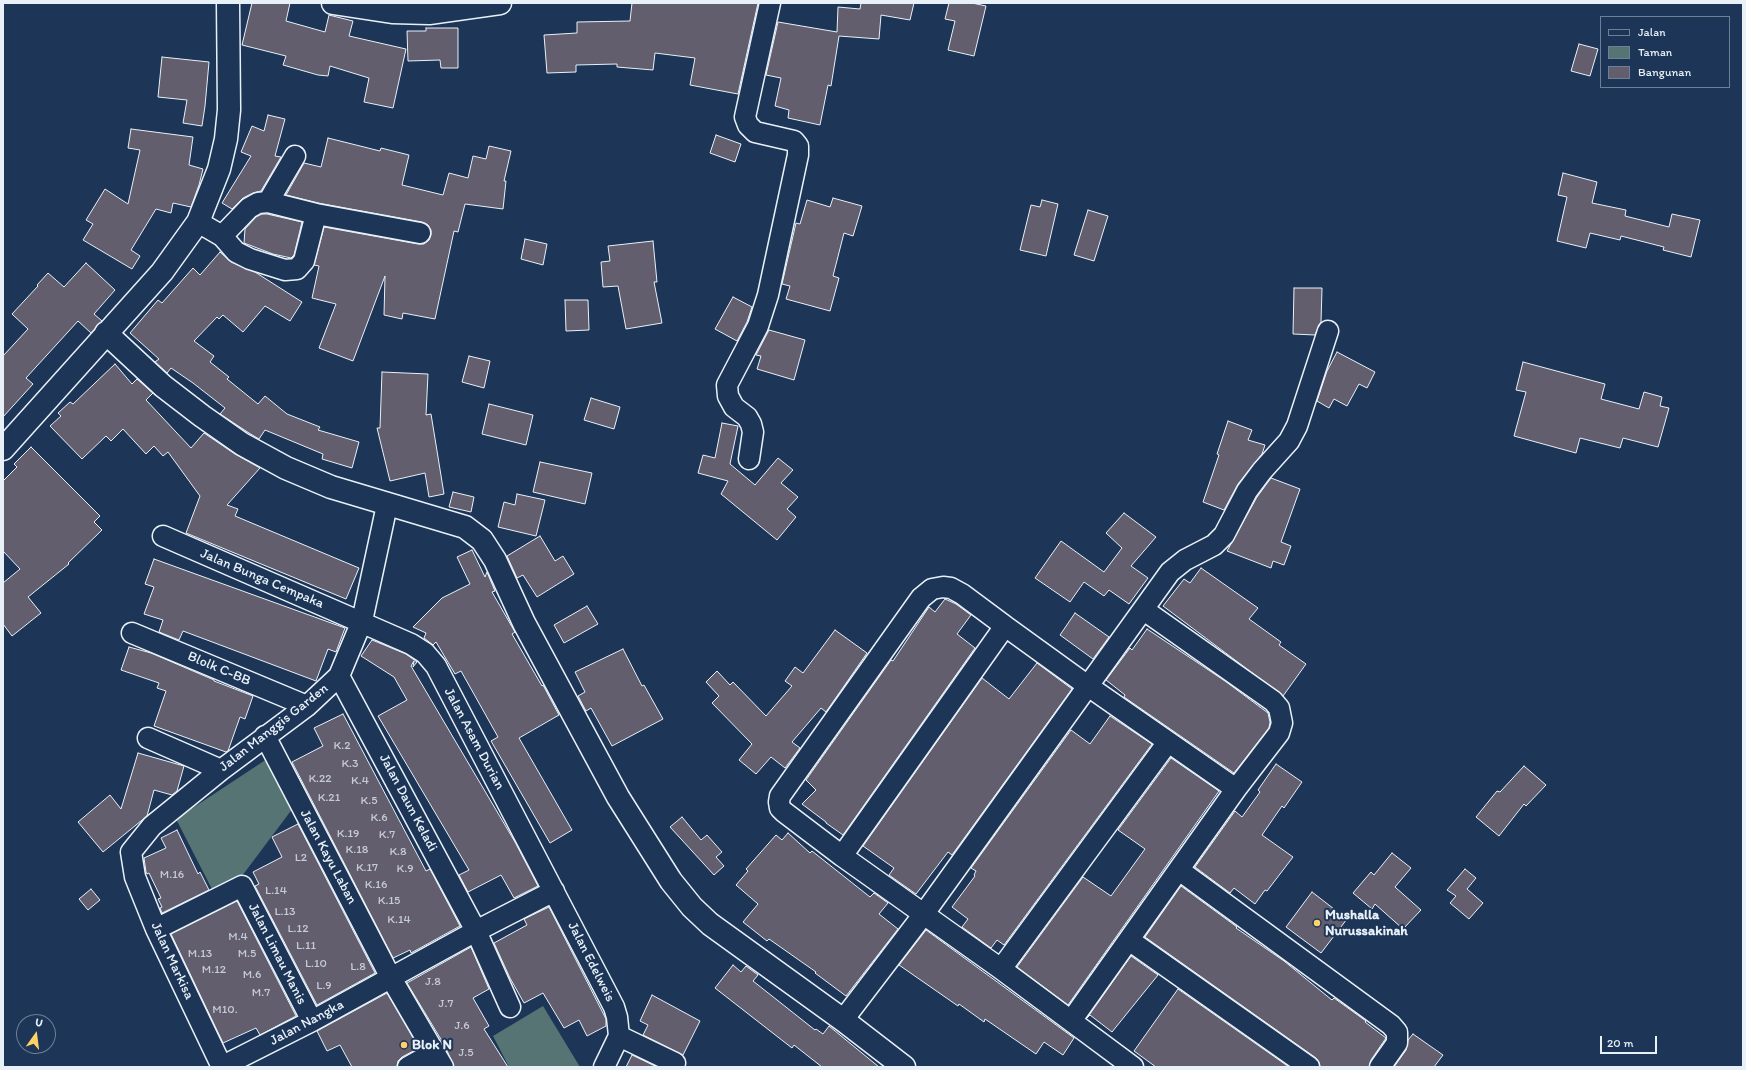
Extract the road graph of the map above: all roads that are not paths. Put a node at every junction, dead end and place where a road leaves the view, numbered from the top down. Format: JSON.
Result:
{"nodes":[{"id":1,"x":228,"y":3,"type":"edge"},
{"id":2,"x":334,"y":3,"type":"edge"},
{"id":3,"x":500,"y":3,"type":"edge"},
{"id":4,"x":770,"y":3,"type":"edge"},
{"id":5,"x":295,"y":156,"type":"dead end"},
{"id":6,"x":268,"y":202,"type":"junction"},
{"id":7,"x":316,"y":214,"type":"junction"},
{"id":8,"x":198,"y":222,"type":"junction"},
{"id":9,"x":420,"y":233,"type":"dead end"},
{"id":10,"x":222,"y":236,"type":"junction"},
{"id":11,"x":1328,"y":331,"type":"dead end"},
{"id":12,"x":106,"y":334,"type":"junction"},
{"id":13,"x":3,"y":449,"type":"edge"},
{"id":14,"x":749,"y":459,"type":"dead end"},
{"id":15,"x":387,"y":505,"type":"junction"},
{"id":16,"x":163,"y":536,"type":"dead end"},
{"id":17,"x":1144,"y":610,"type":"junction"},
{"id":18,"x":362,"y":621,"type":"junction"},
{"id":19,"x":1005,"y":626,"type":"junction"},
{"id":20,"x":132,"y":633,"type":"dead end"},
{"id":21,"x":339,"y":676,"type":"junction"},
{"id":22,"x":1088,"y":686,"type":"junction"},
{"id":23,"x":307,"y":706,"type":"junction"},
{"id":24,"x":265,"y":736,"type":"junction"},
{"id":25,"x":148,"y":738,"type":"dead end"},
{"id":26,"x":1168,"y":742,"type":"junction"},
{"id":27,"x":221,"y":770,"type":"junction"},
{"id":28,"x":1236,"y":789,"type":"junction"},
{"id":29,"x":131,"y":852,"type":"joint"},
{"id":30,"x":842,"y":856,"type":"junction"},
{"id":31,"x":1179,"y":870,"type":"junction"},
{"id":32,"x":554,"y":890,"type":"junction"},
{"id":33,"x":923,"y":915,"type":"junction"},
{"id":34,"x":156,"y":929,"type":"junction"},
{"id":35,"x":476,"y":930,"type":"junction"},
{"id":36,"x":1129,"y":940,"type":"junction"},
{"id":37,"x":1001,"y":969,"type":"junction"},
{"id":38,"x":391,"y":978,"type":"junction"},
{"id":39,"x":510,"y":1007,"type":"dead end"},
{"id":40,"x":843,"y":1020,"type":"junction"},
{"id":41,"x":312,"y":1021,"type":"junction"},
{"id":42,"x":1071,"y":1022,"type":"junction"},
{"id":43,"x":619,"y":1036,"type":"junction"},
{"id":44,"x":439,"y":1059,"type":"edge"},
{"id":45,"x":675,"y":1063,"type":"dead end"},
{"id":46,"x":222,"y":1067,"type":"edge"},
{"id":47,"x":408,"y":1067,"type":"edge"},
{"id":48,"x":604,"y":1067,"type":"edge"},
{"id":49,"x":904,"y":1067,"type":"edge"},
{"id":50,"x":1133,"y":1067,"type":"edge"},
{"id":51,"x":1310,"y":1067,"type":"edge"},
{"id":52,"x":1380,"y":1067,"type":"edge"}],
"edges":[{"from":1,"to":8,"type":"street"},
{"from":2,"to":3,"type":"street"},
{"from":4,"to":14,"type":"street"},
{"from":5,"to":6,"type":"street"},
{"from":6,"to":7,"type":"street"},
{"from":6,"to":10,"type":"street"},
{"from":7,"to":9,"type":"street"},
{"from":7,"to":10,"type":"street"},
{"from":8,"to":10,"type":"street"},
{"from":8,"to":12,"type":"street"},
{"from":11,"to":17,"type":"street"},
{"from":12,"to":13,"type":"street"},
{"from":12,"to":15,"type":"street"},
{"from":15,"to":18,"type":"street","name":"Jalan Manggis Garden"},
{"from":15,"to":40,"type":"street"},
{"from":16,"to":18,"type":"street","name":"Jalan Bunga Cempaka"},
{"from":17,"to":22,"type":"street"},
{"from":17,"to":28,"type":"street"},
{"from":18,"to":21,"type":"street","name":"Jalan Manggis Garden"},
{"from":18,"to":32,"type":"street","name":"Jalan Asam Durian"},
{"from":19,"to":22,"type":"street"},
{"from":19,"to":30,"type":"street"},
{"from":19,"to":30,"type":"street"},
{"from":20,"to":23,"type":"street","name":"Blolk C-BB"},
{"from":21,"to":23,"type":"street","name":"Jalan Manggis Garden"},
{"from":21,"to":35,"type":"street","name":"Jalan Daun Keladi"},
{"from":22,"to":26,"type":"street"},
{"from":22,"to":33,"type":"street"},
{"from":23,"to":24,"type":"street","name":"Jalan Manggis Garden"},
{"from":24,"to":27,"type":"street","name":"Jalan Manggis Garden"},
{"from":24,"to":38,"type":"street","name":"Jalan Kayu Laban"},
{"from":25,"to":27,"type":"street"},
{"from":26,"to":28,"type":"street"},
{"from":26,"to":37,"type":"street"},
{"from":27,"to":29,"type":"street","name":"Jalan Manggis Garden"},
{"from":28,"to":31,"type":"street"},
{"from":29,"to":34,"type":"street","name":"Jalan Markisa"},
{"from":30,"to":33,"type":"street"},
{"from":31,"to":36,"type":"street"},
{"from":31,"to":52,"type":"street"},
{"from":32,"to":35,"type":"street","name":"Jalan Nangka"},
{"from":32,"to":43,"type":"street","name":"Jalan Edelweis"},
{"from":33,"to":37,"type":"street"},
{"from":33,"to":40,"type":"street"},
{"from":34,"to":41,"type":"street","name":"Jalan Limau Manis"},
{"from":34,"to":46,"type":"street","name":"Jalan Markisa"},
{"from":35,"to":38,"type":"street","name":"Jalan Nangka"},
{"from":35,"to":39,"type":"street","name":"Jalan Daun Keladi"},
{"from":36,"to":42,"type":"street"},
{"from":36,"to":51,"type":"street"},
{"from":37,"to":42,"type":"street"},
{"from":38,"to":41,"type":"street","name":"Jalan Nangka"},
{"from":38,"to":44,"type":"street","name":"Jalan Kayu Laban"},
{"from":40,"to":49,"type":"street"},
{"from":41,"to":46,"type":"street","name":"Jalan Nangka"},
{"from":42,"to":50,"type":"street"},
{"from":43,"to":45,"type":"street"},
{"from":43,"to":48,"type":"street"},
{"from":44,"to":47,"type":"street"}]}
